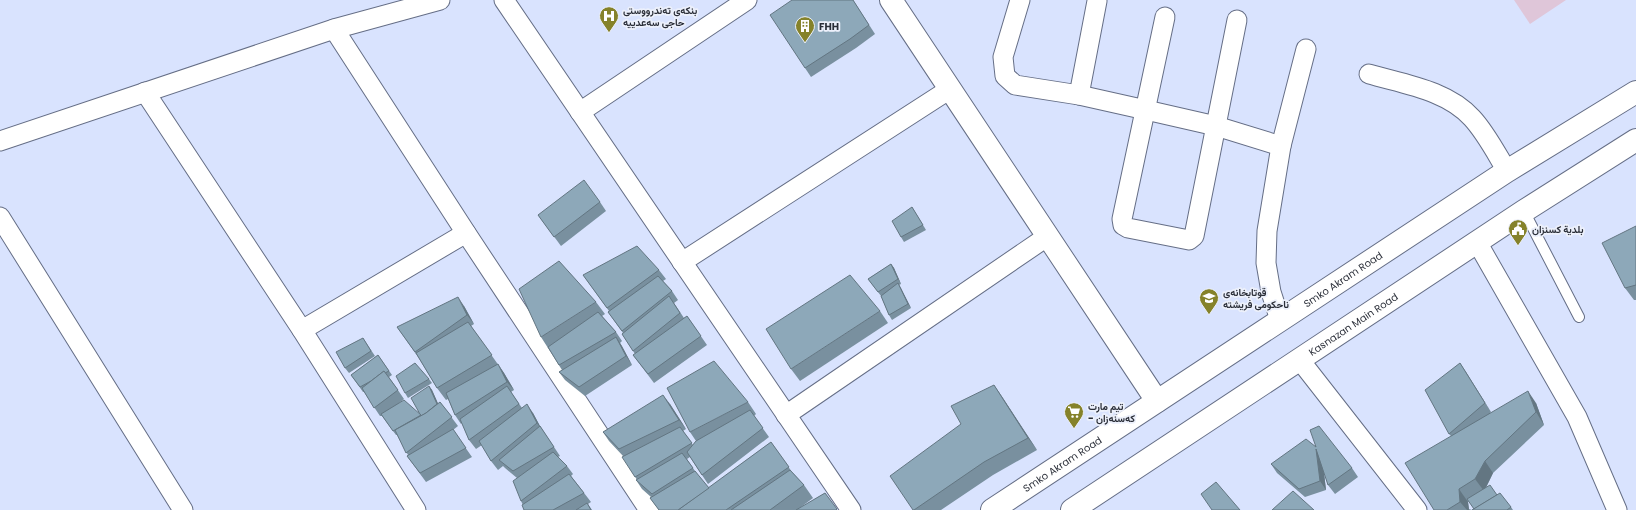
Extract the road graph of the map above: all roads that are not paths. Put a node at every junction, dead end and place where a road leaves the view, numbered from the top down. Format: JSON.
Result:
{"nodes":[{"id":1,"x":440,"y":0,"type":"edge"},
{"id":2,"x":504,"y":0,"type":"edge"},
{"id":3,"x":746,"y":0,"type":"edge"},
{"id":4,"x":891,"y":0,"type":"edge"},
{"id":5,"x":1020,"y":0,"type":"edge"},
{"id":6,"x":1097,"y":1,"type":"dead end"},
{"id":7,"x":1165,"y":17,"type":"dead end"},
{"id":8,"x":1237,"y":20,"type":"dead end"},
{"id":9,"x":334,"y":29,"type":"junction"},
{"id":10,"x":1306,"y":49,"type":"dead end"},
{"id":11,"x":1369,"y":74,"type":"dead end"},
{"id":12,"x":950,"y":89,"type":"junction"},
{"id":13,"x":145,"y":92,"type":"junction"},
{"id":14,"x":1636,"y":92,"type":"edge"},
{"id":15,"x":1079,"y":95,"type":"junction"},
{"id":16,"x":1146,"y":110,"type":"junction"},
{"id":17,"x":580,"y":112,"type":"junction"},
{"id":18,"x":1216,"y":126,"type":"junction"},
{"id":19,"x":1636,"y":140,"type":"edge"},
{"id":20,"x":0,"y":141,"type":"edge"},
{"id":21,"x":1281,"y":146,"type":"junction"},
{"id":22,"x":1507,"y":171,"type":"junction"},
{"id":23,"x":1524,"y":211,"type":"junction"},
{"id":24,"x":0,"y":217,"type":"edge"},
{"id":25,"x":466,"y":233,"type":"junction"},
{"id":26,"x":1048,"y":236,"type":"junction"},
{"id":27,"x":1477,"y":242,"type":"junction"},
{"id":28,"x":682,"y":262,"type":"junction"},
{"id":29,"x":1579,"y":317,"type":"dead end"},
{"id":30,"x":1280,"y":320,"type":"junction"},
{"id":31,"x":302,"y":330,"type":"junction"},
{"id":32,"x":1299,"y":359,"type":"junction"},
{"id":33,"x":1157,"y":401,"type":"junction"},
{"id":34,"x":786,"y":415,"type":"junction"},
{"id":35,"x":183,"y":510,"type":"edge"},
{"id":36,"x":416,"y":510,"type":"edge"},
{"id":37,"x":649,"y":510,"type":"edge"},
{"id":38,"x":851,"y":510,"type":"edge"},
{"id":39,"x":992,"y":510,"type":"edge"},
{"id":40,"x":1072,"y":510,"type":"edge"},
{"id":41,"x":1417,"y":510,"type":"edge"},
{"id":42,"x":1617,"y":510,"type":"edge"}],
"edges":[{"from":1,"to":9,"type":"street"},
{"from":2,"to":17,"type":"street"},
{"from":3,"to":17,"type":"street"},
{"from":4,"to":12,"type":"street"},
{"from":5,"to":15,"type":"street"},
{"from":6,"to":15,"type":"street"},
{"from":7,"to":16,"type":"street"},
{"from":8,"to":18,"type":"street"},
{"from":9,"to":13,"type":"street"},
{"from":9,"to":25,"type":"street"},
{"from":10,"to":21,"type":"street"},
{"from":11,"to":22,"type":"street"},
{"from":12,"to":26,"type":"street"},
{"from":12,"to":28,"type":"street"},
{"from":13,"to":20,"type":"street"},
{"from":13,"to":31,"type":"street"},
{"from":14,"to":22,"type":"street","name":"Smko Akram Road"},
{"from":15,"to":16,"type":"street"},
{"from":16,"to":18,"type":"street"},
{"from":16,"to":18,"type":"street"},
{"from":17,"to":28,"type":"street"},
{"from":18,"to":21,"type":"street"},
{"from":19,"to":23,"type":"street","name":"Kasnazan Main Road"},
{"from":21,"to":30,"type":"street"},
{"from":22,"to":30,"type":"street","name":"Smko Akram Road"},
{"from":23,"to":27,"type":"street","name":"Kasnazan Main Road"},
{"from":23,"to":29,"type":"lane"},
{"from":24,"to":35,"type":"street"},
{"from":25,"to":31,"type":"street"},
{"from":25,"to":37,"type":"street"},
{"from":26,"to":33,"type":"street"},
{"from":26,"to":34,"type":"street"},
{"from":27,"to":32,"type":"street","name":"Kasnazan Main Road"},
{"from":27,"to":42,"type":"street"},
{"from":28,"to":34,"type":"street"},
{"from":30,"to":33,"type":"street","name":"Smko Akram Road"},
{"from":31,"to":36,"type":"street"},
{"from":32,"to":40,"type":"street","name":"Kasnazan Main Road"},
{"from":32,"to":41,"type":"street"},
{"from":33,"to":39,"type":"street","name":"Smko Akram Road"},
{"from":34,"to":38,"type":"street"}]}
